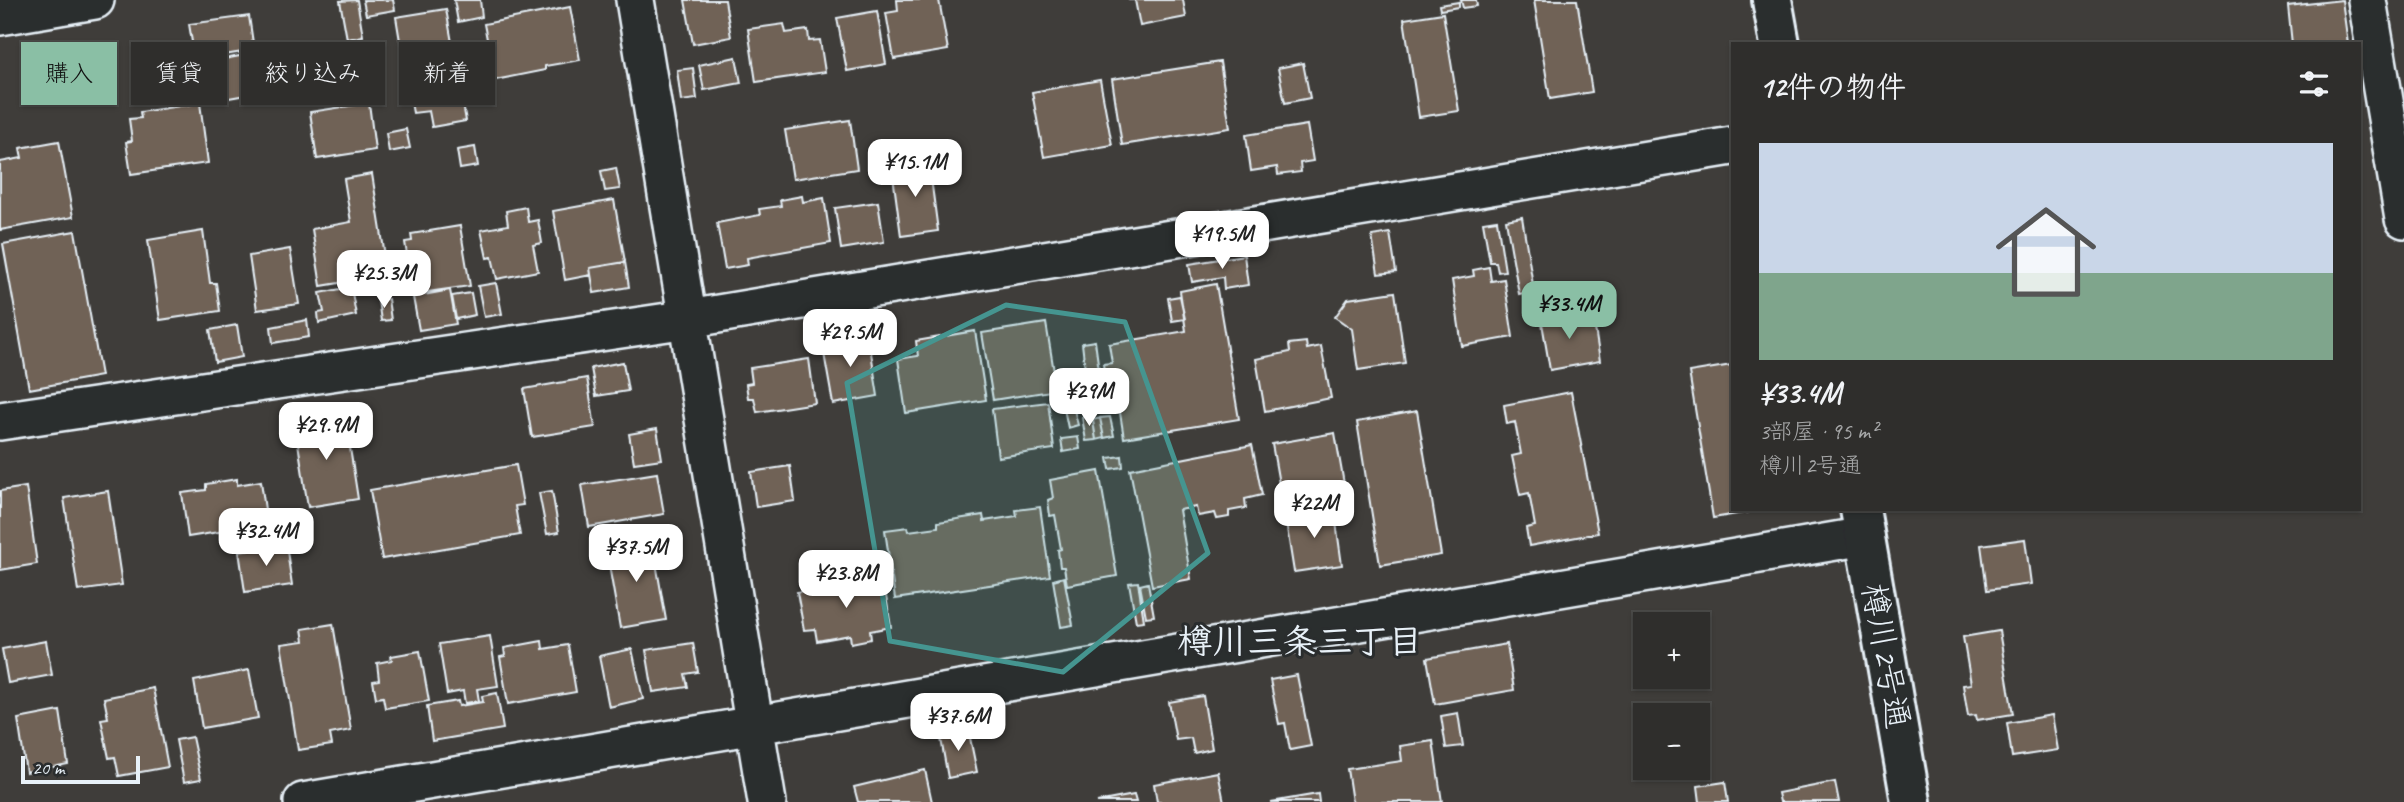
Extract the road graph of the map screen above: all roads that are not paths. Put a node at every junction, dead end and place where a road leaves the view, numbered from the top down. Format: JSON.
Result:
{"nodes":[{"id":1,"x":95,"y":0,"type":"edge"},
{"id":2,"x":635,"y":0,"type":"edge"},
{"id":3,"x":1772,"y":0,"type":"edge"},
{"id":4,"x":2367,"y":0,"type":"edge"},
{"id":5,"x":0,"y":16,"type":"edge"},
{"id":6,"x":1780,"y":42,"type":"edge"},
{"id":7,"x":1731,"y":146,"type":"edge"},
{"id":8,"x":2404,"y":219,"type":"edge"},
{"id":9,"x":688,"y":319,"type":"junction"},
{"id":10,"x":0,"y":421,"type":"edge"},
{"id":11,"x":1863,"y":522,"type":"edge"},
{"id":12,"x":754,"y":726,"type":"junction"},
{"id":13,"x":303,"y":802,"type":"edge"},
{"id":14,"x":767,"y":802,"type":"edge"},
{"id":15,"x":1911,"y":802,"type":"edge"}],
"edges":[{"from":1,"to":5,"type":"street"},
{"from":2,"to":9,"type":"street"},
{"from":3,"to":6,"type":"street"},
{"from":4,"to":8,"type":"street"},
{"from":7,"to":9,"type":"street"},
{"from":9,"to":10,"type":"street"},
{"from":9,"to":12,"type":"street"},
{"from":11,"to":12,"type":"street"},
{"from":11,"to":15,"type":"street","name":"樽川2号通"},
{"from":12,"to":13,"type":"street"},
{"from":12,"to":14,"type":"street"}]}
